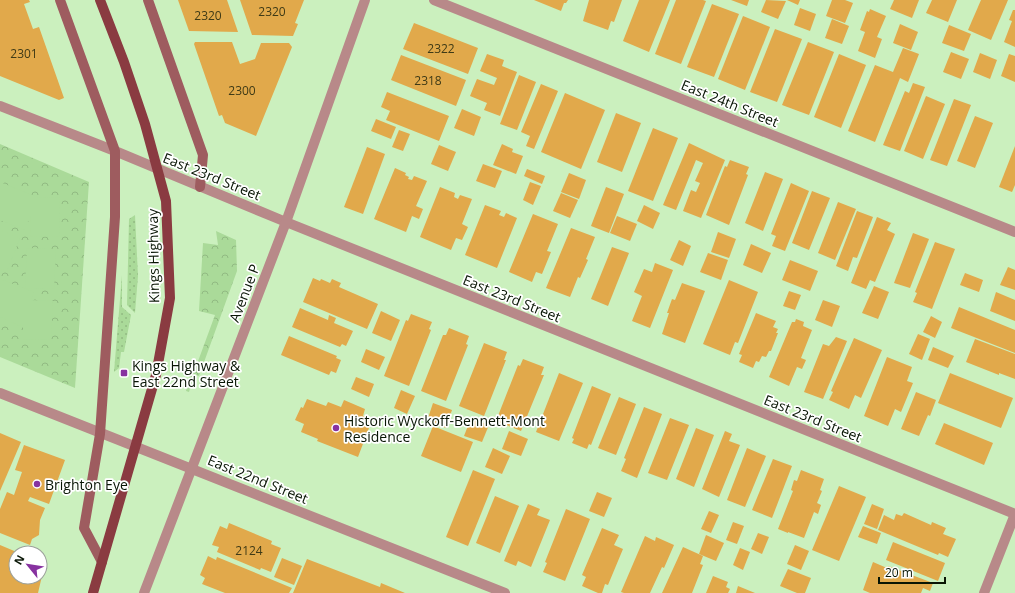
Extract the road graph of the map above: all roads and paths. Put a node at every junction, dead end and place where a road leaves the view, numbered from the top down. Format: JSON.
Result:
{"nodes":[{"id":1,"x":60,"y":0,"type":"edge"},
{"id":2,"x":100,"y":0,"type":"edge"},
{"id":3,"x":148,"y":0,"type":"edge"},
{"id":4,"x":365,"y":0,"type":"edge"},
{"id":5,"x":434,"y":0,"type":"edge"},
{"id":6,"x":0,"y":106,"type":"edge"},
{"id":7,"x":115,"y":151,"type":"junction"},
{"id":8,"x":156,"y":168,"type":"junction"},
{"id":9,"x":200,"y":187,"type":"junction"},
{"id":10,"x":286,"y":222,"type":"junction"},
{"id":11,"x":1015,"y":232,"type":"edge"},
{"id":12,"x":0,"y":393,"type":"edge"},
{"id":13,"x":100,"y":434,"type":"junction"},
{"id":14,"x":136,"y":447,"type":"junction"},
{"id":15,"x":192,"y":468,"type":"junction"},
{"id":16,"x":1015,"y":514,"type":"edge"},
{"id":17,"x":102,"y":562,"type":"junction"},
{"id":18,"x":93,"y":593,"type":"edge"},
{"id":19,"x":144,"y":593,"type":"edge"},
{"id":20,"x":505,"y":593,"type":"edge"},
{"id":21,"x":984,"y":593,"type":"edge"}],
"edges":[{"from":1,"to":7,"type":"street"},
{"from":2,"to":8,"type":"main road","name":"Kings Highway"},
{"from":3,"to":9,"type":"street"},
{"from":4,"to":10,"type":"street","name":"Avenue P"},
{"from":5,"to":11,"type":"street","name":"East 24th Street"},
{"from":6,"to":7,"type":"street","name":"East 23rd Street"},
{"from":7,"to":8,"type":"street","name":"East 23rd Street"},
{"from":7,"to":13,"type":"street"},
{"from":8,"to":9,"type":"street","name":"East 23rd Street"},
{"from":8,"to":14,"type":"main road","name":"Kings Highway"},
{"from":9,"to":10,"type":"street","name":"East 23rd Street"},
{"from":10,"to":15,"type":"street","name":"Avenue P"},
{"from":10,"to":16,"type":"street","name":"East 23rd Street"},
{"from":12,"to":13,"type":"street","name":"East 22nd Street"},
{"from":13,"to":14,"type":"street","name":"East 22nd Street"},
{"from":13,"to":17,"type":"street"},
{"from":14,"to":15,"type":"street","name":"East 22nd Street"},
{"from":14,"to":17,"type":"main road","name":"Kings Highway"},
{"from":15,"to":19,"type":"street","name":"Avenue P"},
{"from":15,"to":20,"type":"street","name":"East 22nd Street"},
{"from":16,"to":21,"type":"street"},
{"from":17,"to":18,"type":"main road","name":"Kings Highway"}]}
